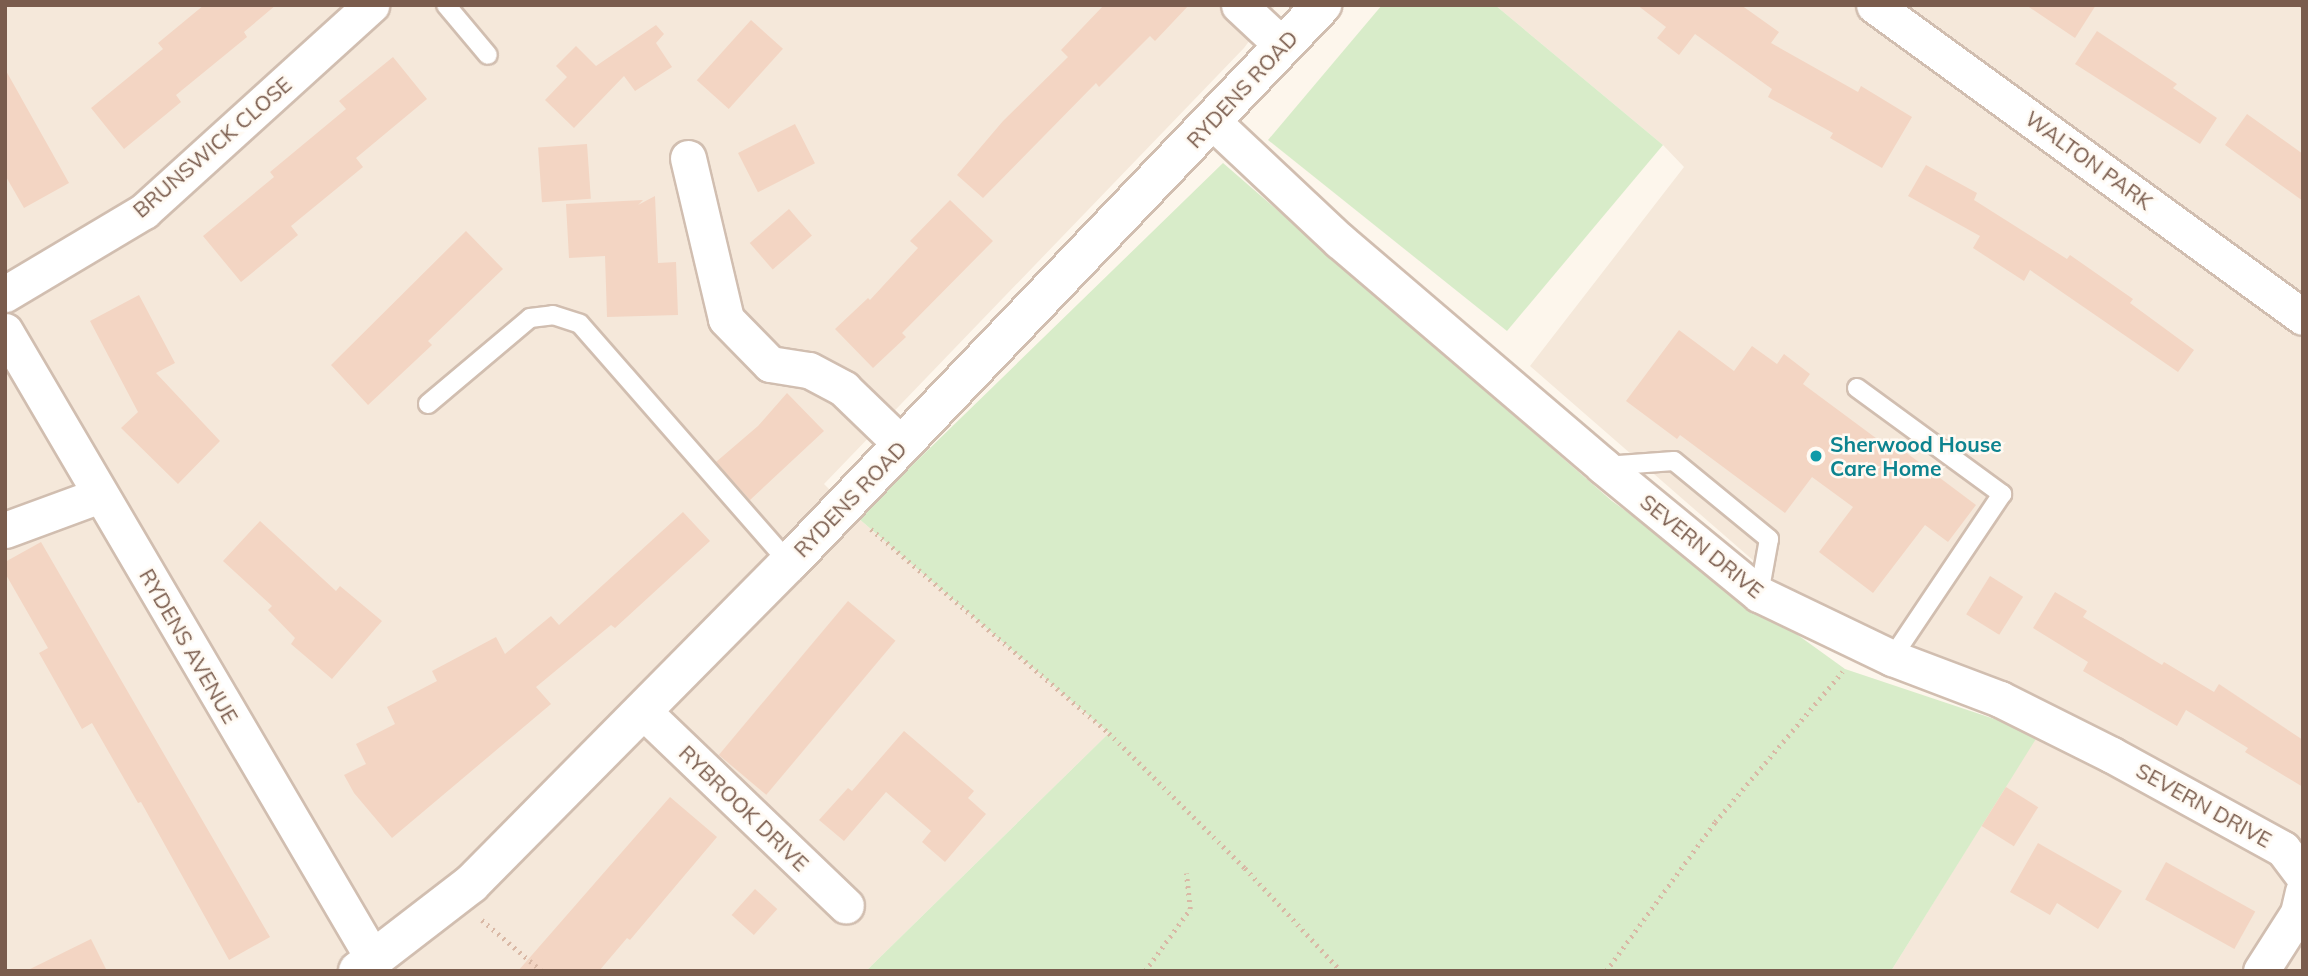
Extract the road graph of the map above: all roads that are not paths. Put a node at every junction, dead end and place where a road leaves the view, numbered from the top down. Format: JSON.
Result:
{"nodes":[{"id":1,"x":370,"y":5,"type":"edge"},
{"id":2,"x":446,"y":5,"type":"edge"},
{"id":3,"x":1239,"y":5,"type":"edge"},
{"id":4,"x":1322,"y":5,"type":"edge"},
{"id":5,"x":1874,"y":5,"type":"edge"},
{"id":6,"x":1283,"y":46,"type":"junction"},
{"id":7,"x":488,"y":55,"type":"dead end"},
{"id":8,"x":1212,"y":121,"type":"junction"},
{"id":9,"x":688,"y":158,"type":"dead end"},
{"id":10,"x":5,"y":294,"type":"edge"},
{"id":11,"x":2303,"y":317,"type":"edge"},
{"id":12,"x":5,"y":331,"type":"edge"},
{"id":13,"x":1857,"y":388,"type":"dead end"},
{"id":14,"x":428,"y":404,"type":"dead end"},
{"id":15,"x":902,"y":445,"type":"junction"},
{"id":16,"x":1603,"y":466,"type":"junction"},
{"id":17,"x":100,"y":495,"type":"junction"},
{"id":18,"x":5,"y":530,"type":"edge"},
{"id":19,"x":789,"y":563,"type":"junction"},
{"id":20,"x":1759,"y":594,"type":"junction"},
{"id":21,"x":1878,"y":652,"type":"junction"},
{"id":22,"x":643,"y":711,"type":"junction"},
{"id":23,"x":2303,"y":876,"type":"edge"},
{"id":24,"x":2303,"y":892,"type":"edge"},
{"id":25,"x":846,"y":906,"type":"dead end"},
{"id":26,"x":366,"y":965,"type":"edge"},
{"id":27,"x":2261,"y":971,"type":"edge"}],
"edges":[{"from":1,"to":10,"type":"street","name":"BRUNSWICK CLOSE"},
{"from":2,"to":7,"type":"lane"},
{"from":3,"to":6,"type":"street"},
{"from":4,"to":6,"type":"street","name":"RYDENS ROAD"},
{"from":5,"to":11,"type":"street","name":"WALTON PARK"},
{"from":6,"to":8,"type":"street","name":"RYDENS ROAD"},
{"from":8,"to":15,"type":"street","name":"RYDENS ROAD"},
{"from":8,"to":16,"type":"street","name":"SEVERN DRIVE"},
{"from":9,"to":15,"type":"street"},
{"from":12,"to":17,"type":"street","name":"RYDENS AVENUE"},
{"from":13,"to":21,"type":"lane"},
{"from":14,"to":19,"type":"lane"},
{"from":15,"to":19,"type":"street","name":"RYDENS ROAD"},
{"from":16,"to":20,"type":"street","name":"SEVERN DRIVE"},
{"from":16,"to":20,"type":"lane"},
{"from":17,"to":18,"type":"street"},
{"from":17,"to":26,"type":"street","name":"RYDENS AVENUE"},
{"from":19,"to":22,"type":"street","name":"RYDENS ROAD"},
{"from":20,"to":21,"type":"street","name":"SEVERN DRIVE"},
{"from":21,"to":23,"type":"street","name":"SEVERN DRIVE"},
{"from":22,"to":25,"type":"street","name":"RYBROOK DRIVE"},
{"from":22,"to":26,"type":"street","name":"RYDENS ROAD"},
{"from":24,"to":27,"type":"street"}]}
